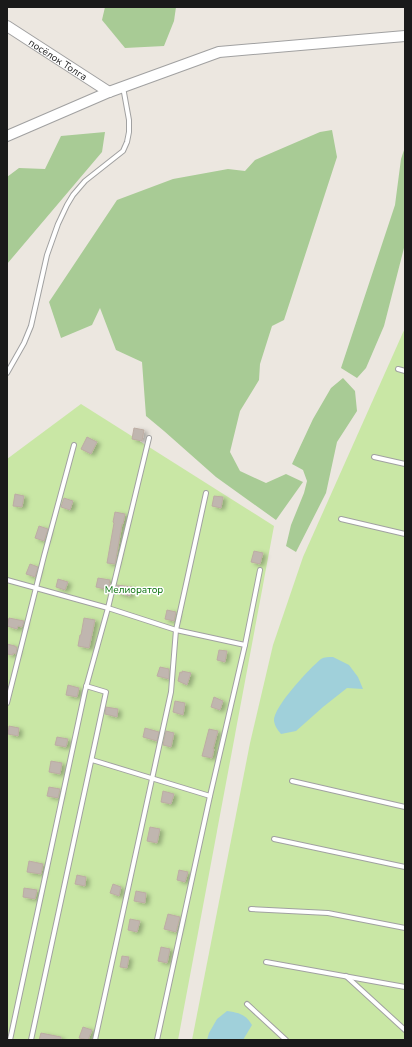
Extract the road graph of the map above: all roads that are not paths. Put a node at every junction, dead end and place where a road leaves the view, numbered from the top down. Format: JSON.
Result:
{"nodes":[{"id":1,"x":7,"y":26,"type":"edge"},
{"id":2,"x":405,"y":36,"type":"edge"},
{"id":3,"x":123,"y":87,"type":"junction"},
{"id":4,"x":109,"y":92,"type":"junction"},
{"id":5,"x":7,"y":136,"type":"edge"},
{"id":6,"x":398,"y":369,"type":"dead end"},
{"id":7,"x":405,"y":371,"type":"edge"},
{"id":8,"x":7,"y":373,"type":"edge"},
{"id":9,"x":149,"y":438,"type":"dead end"},
{"id":10,"x":74,"y":445,"type":"dead end"},
{"id":11,"x":374,"y":457,"type":"dead end"},
{"id":12,"x":405,"y":464,"type":"edge"},
{"id":13,"x":206,"y":493,"type":"dead end"},
{"id":14,"x":341,"y":519,"type":"dead end"},
{"id":15,"x":405,"y":534,"type":"edge"},
{"id":16,"x":260,"y":570,"type":"dead end"},
{"id":17,"x":7,"y":580,"type":"edge"},
{"id":18,"x":36,"y":588,"type":"junction"},
{"id":19,"x":108,"y":608,"type":"junction"},
{"id":20,"x":176,"y":630,"type":"junction"},
{"id":21,"x":245,"y":645,"type":"junction"},
{"id":22,"x":86,"y":686,"type":"junction"},
{"id":23,"x":7,"y":703,"type":"edge"},
{"id":24,"x":92,"y":760,"type":"junction"},
{"id":25,"x":152,"y":779,"type":"junction"},
{"id":26,"x":292,"y":781,"type":"dead end"},
{"id":27,"x":210,"y":796,"type":"junction"},
{"id":28,"x":405,"y":807,"type":"edge"},
{"id":29,"x":274,"y":839,"type":"dead end"},
{"id":30,"x":405,"y":867,"type":"edge"},
{"id":31,"x":251,"y":909,"type":"dead end"},
{"id":32,"x":405,"y":928,"type":"edge"},
{"id":33,"x":266,"y":962,"type":"dead end"},
{"id":34,"x":345,"y":976,"type":"junction"},
{"id":35,"x":405,"y":987,"type":"edge"},
{"id":36,"x":247,"y":1004,"type":"dead end"},
{"id":37,"x":405,"y":1030,"type":"edge"},
{"id":38,"x":10,"y":1040,"type":"edge"},
{"id":39,"x":31,"y":1040,"type":"edge"},
{"id":40,"x":95,"y":1040,"type":"edge"},
{"id":41,"x":157,"y":1040,"type":"edge"},
{"id":42,"x":286,"y":1040,"type":"edge"}],
"edges":[{"from":1,"to":4,"type":"street","name":"посёлок Толга"},
{"from":2,"to":3,"type":"street"},
{"from":3,"to":4,"type":"street"},
{"from":3,"to":8,"type":"lane"},
{"from":4,"to":5,"type":"street"},
{"from":6,"to":7,"type":"lane"},
{"from":9,"to":19,"type":"lane"},
{"from":10,"to":18,"type":"lane"},
{"from":11,"to":12,"type":"lane"},
{"from":13,"to":20,"type":"lane"},
{"from":14,"to":15,"type":"lane"},
{"from":16,"to":21,"type":"lane"},
{"from":17,"to":18,"type":"lane"},
{"from":18,"to":19,"type":"lane"},
{"from":18,"to":23,"type":"lane"},
{"from":19,"to":20,"type":"lane"},
{"from":19,"to":22,"type":"lane"},
{"from":20,"to":21,"type":"lane"},
{"from":20,"to":25,"type":"lane"},
{"from":21,"to":27,"type":"lane"},
{"from":22,"to":24,"type":"lane"},
{"from":22,"to":38,"type":"lane"},
{"from":24,"to":25,"type":"lane"},
{"from":24,"to":39,"type":"lane"},
{"from":25,"to":27,"type":"lane"},
{"from":25,"to":40,"type":"lane"},
{"from":26,"to":28,"type":"lane"},
{"from":27,"to":41,"type":"lane"},
{"from":29,"to":30,"type":"lane"},
{"from":31,"to":32,"type":"lane"},
{"from":33,"to":34,"type":"lane"},
{"from":34,"to":35,"type":"lane"},
{"from":34,"to":37,"type":"lane"},
{"from":36,"to":42,"type":"lane"}]}
